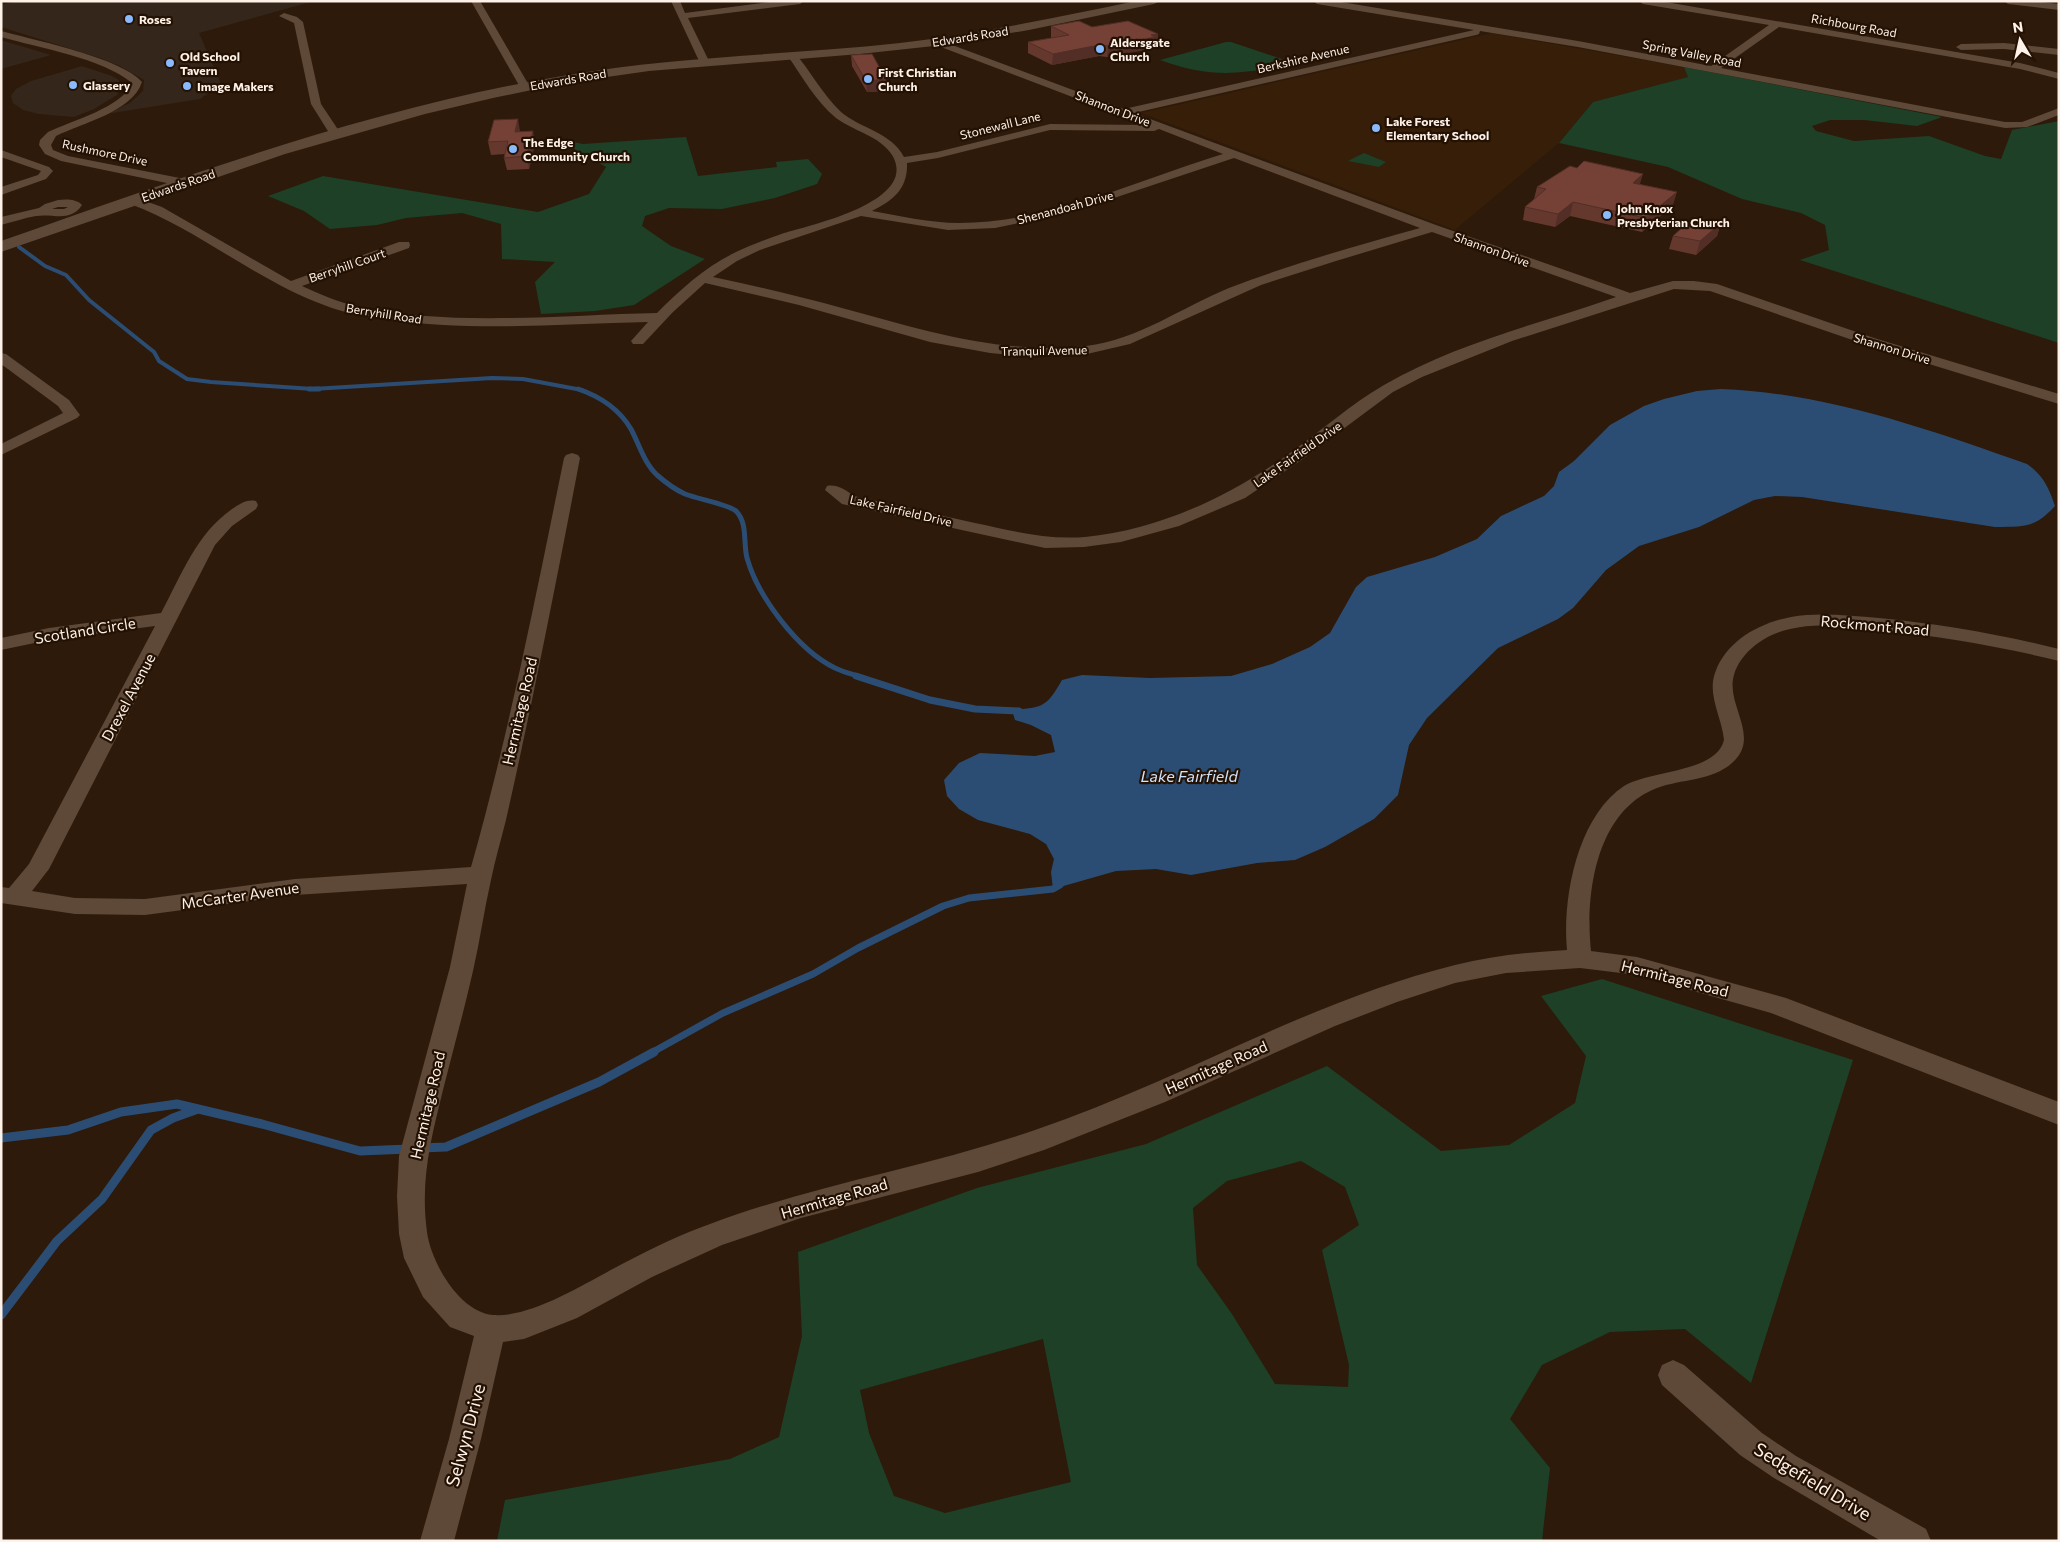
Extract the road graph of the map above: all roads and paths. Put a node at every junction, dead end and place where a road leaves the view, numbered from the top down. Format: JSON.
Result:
{"nodes":[{"id":1,"x":475,"y":1,"type":"edge"},
{"id":2,"x":675,"y":1,"type":"edge"},
{"id":3,"x":800,"y":1,"type":"edge"},
{"id":4,"x":1154,"y":1,"type":"edge"},
{"id":5,"x":1317,"y":1,"type":"edge"},
{"id":6,"x":1644,"y":1,"type":"edge"},
{"id":7,"x":1712,"y":1,"type":"edge"},
{"id":8,"x":2008,"y":1,"type":"edge"},
{"id":9,"x":2059,"y":7,"type":"edge"},
{"id":10,"x":1703,"y":11,"type":"junction"},
{"id":11,"x":284,"y":16,"type":"dead end"},
{"id":12,"x":683,"y":16,"type":"junction"},
{"id":13,"x":1777,"y":24,"type":"junction"},
{"id":14,"x":1488,"y":29,"type":"junction"},
{"id":15,"x":1,"y":34,"type":"edge"},
{"id":16,"x":936,"y":42,"type":"junction"},
{"id":17,"x":1931,"y":51,"type":"junction"},
{"id":18,"x":2059,"y":52,"type":"edge"},
{"id":19,"x":792,"y":55,"type":"junction"},
{"id":20,"x":705,"y":63,"type":"junction"},
{"id":21,"x":1713,"y":69,"type":"junction"},
{"id":22,"x":2059,"y":76,"type":"edge"},
{"id":23,"x":525,"y":86,"type":"junction"},
{"id":24,"x":2059,"y":111,"type":"edge"},
{"id":25,"x":1123,"y":112,"type":"junction"},
{"id":26,"x":1167,"y":129,"type":"junction"},
{"id":27,"x":334,"y":134,"type":"junction"},
{"id":28,"x":1,"y":153,"type":"edge"},
{"id":29,"x":1234,"y":154,"type":"junction"},
{"id":30,"x":900,"y":161,"type":"junction"},
{"id":31,"x":186,"y":182,"type":"junction"},
{"id":32,"x":1,"y":192,"type":"edge"},
{"id":33,"x":134,"y":201,"type":"junction"},
{"id":34,"x":42,"y":212,"type":"dead end"},
{"id":35,"x":862,"y":213,"type":"junction"},
{"id":36,"x":1,"y":222,"type":"edge"},
{"id":37,"x":1432,"y":228,"type":"junction"},
{"id":38,"x":34,"y":235,"type":"junction"},
{"id":39,"x":404,"y":245,"type":"dead end"},
{"id":40,"x":1,"y":247,"type":"edge"},
{"id":41,"x":703,"y":279,"type":"junction"},
{"id":42,"x":290,"y":286,"type":"junction"},
{"id":43,"x":1630,"y":297,"type":"junction"},
{"id":44,"x":661,"y":318,"type":"junction"},
{"id":45,"x":638,"y":340,"type":"dead end"},
{"id":46,"x":1,"y":357,"type":"edge"},
{"id":47,"x":2059,"y":399,"type":"edge"},
{"id":48,"x":1,"y":450,"type":"edge"},
{"id":49,"x":572,"y":458,"type":"dead end"},
{"id":50,"x":833,"y":490,"type":"dead end"},
{"id":51,"x":250,"y":505,"type":"dead end"},
{"id":52,"x":169,"y":618,"type":"junction"},
{"id":53,"x":1,"y":644,"type":"edge"},
{"id":54,"x":2059,"y":655,"type":"edge"},
{"id":55,"x":480,"y":874,"type":"junction"},
{"id":56,"x":8,"y":896,"type":"edge"},
{"id":57,"x":1580,"y":959,"type":"junction"},
{"id":58,"x":2059,"y":1114,"type":"edge"},
{"id":59,"x":492,"y":1329,"type":"junction"},
{"id":60,"x":1673,"y":1375,"type":"dead end"},
{"id":61,"x":436,"y":1541,"type":"edge"},
{"id":62,"x":1914,"y":1541,"type":"edge"}],
"edges":[{"from":1,"to":23,"type":"street"},
{"from":2,"to":12,"type":"street"},
{"from":3,"to":12,"type":"street"},
{"from":4,"to":16,"type":"street","name":"Edwards Road"},
{"from":5,"to":14,"type":"street","name":"Spring Valley Road"},
{"from":6,"to":10,"type":"street","name":"Richbourg Road"},
{"from":7,"to":10,"type":"street"},
{"from":8,"to":9,"type":"street"},
{"from":10,"to":13,"type":"street","name":"Richbourg Road"},
{"from":11,"to":27,"type":"street"},
{"from":12,"to":20,"type":"street"},
{"from":13,"to":17,"type":"street","name":"Richbourg Road"},
{"from":13,"to":21,"type":"street"},
{"from":14,"to":21,"type":"street","name":"Spring Valley Road"},
{"from":14,"to":25,"type":"street","name":"Berkshire Avenue"},
{"from":15,"to":31,"type":"street","name":"Rushmore Drive"},
{"from":16,"to":19,"type":"street","name":"Edwards Road"},
{"from":16,"to":25,"type":"street","name":"Shannon Drive"},
{"from":17,"to":18,"type":"street"},
{"from":17,"to":22,"type":"street","name":"Richbourg Road"},
{"from":19,"to":20,"type":"street","name":"Edwards Road"},
{"from":19,"to":30,"type":"street"},
{"from":20,"to":23,"type":"street","name":"Edwards Road"},
{"from":21,"to":24,"type":"street","name":"Spring Valley Road"},
{"from":23,"to":27,"type":"street","name":"Edwards Road"},
{"from":25,"to":26,"type":"street","name":"Shannon Drive"},
{"from":26,"to":29,"type":"street","name":"Shannon Drive"},
{"from":26,"to":30,"type":"street","name":"Stonewall Lane"},
{"from":27,"to":31,"type":"street","name":"Edwards Road"},
{"from":28,"to":32,"type":"street"},
{"from":29,"to":35,"type":"street","name":"Shenandoah Drive"},
{"from":29,"to":37,"type":"street","name":"Shannon Drive"},
{"from":30,"to":35,"type":"street"},
{"from":31,"to":33,"type":"street","name":"Edwards Road"},
{"from":33,"to":38,"type":"street","name":"Edwards Road"},
{"from":33,"to":42,"type":"street","name":"Berryhill Road"},
{"from":34,"to":36,"type":"street"},
{"from":35,"to":41,"type":"street"},
{"from":36,"to":38,"type":"street"},
{"from":37,"to":41,"type":"street","name":"Tranquil Avenue"},
{"from":37,"to":43,"type":"street","name":"Shannon Drive"},
{"from":38,"to":40,"type":"street","name":"Edwards Road"},
{"from":39,"to":42,"type":"street","name":"Berryhill Court"},
{"from":41,"to":44,"type":"street"},
{"from":42,"to":44,"type":"street","name":"Berryhill Road"},
{"from":43,"to":47,"type":"street","name":"Shannon Drive"},
{"from":43,"to":50,"type":"street","name":"Lake Fairfield Drive"},
{"from":44,"to":45,"type":"street"},
{"from":46,"to":48,"type":"street"},
{"from":49,"to":55,"type":"street","name":"Hermitage Road"},
{"from":51,"to":52,"type":"street","name":"Drexel Avenue"},
{"from":52,"to":53,"type":"street","name":"Scotland Circle"},
{"from":52,"to":56,"type":"street","name":"Drexel Avenue"},
{"from":54,"to":57,"type":"street","name":"Rockmont Road"},
{"from":55,"to":56,"type":"street","name":"McCarter Avenue"},
{"from":55,"to":59,"type":"street","name":"Hermitage Road"},
{"from":57,"to":58,"type":"street","name":"Hermitage Road"},
{"from":57,"to":59,"type":"street","name":"Hermitage Road"},
{"from":59,"to":61,"type":"street","name":"Selwyn Drive"},
{"from":60,"to":62,"type":"street","name":"Sedgefield Drive"}]}
